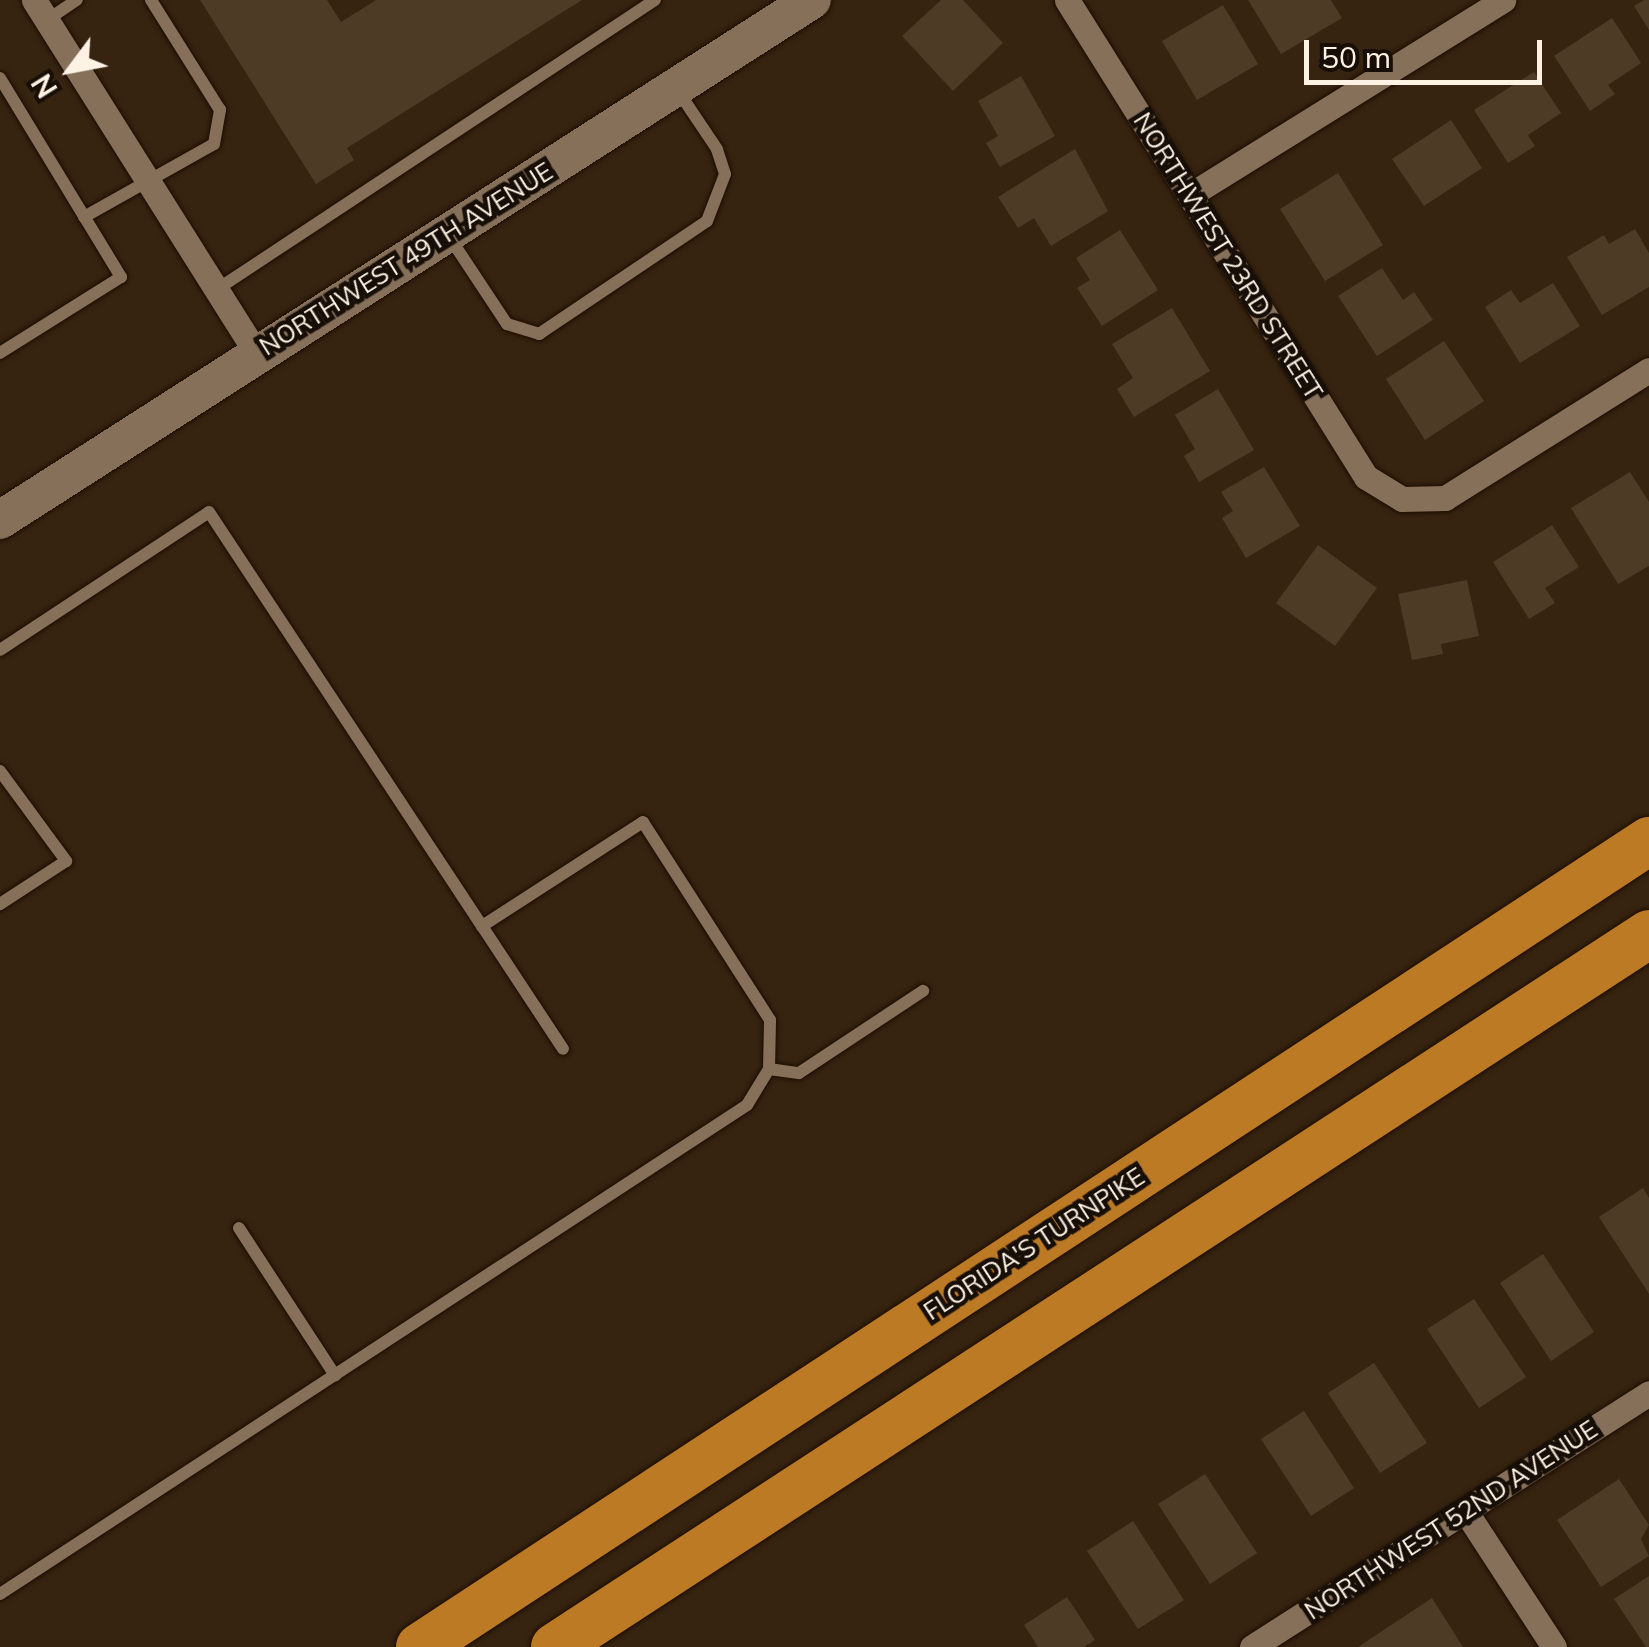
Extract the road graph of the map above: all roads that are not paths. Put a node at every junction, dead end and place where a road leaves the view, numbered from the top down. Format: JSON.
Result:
{"nodes":[{"id":1,"x":78,"y":0,"type":"edge"},
{"id":2,"x":151,"y":0,"type":"edge"},
{"id":3,"x":655,"y":0,"type":"edge"},
{"id":4,"x":812,"y":0,"type":"edge"},
{"id":5,"x":1067,"y":0,"type":"edge"},
{"id":6,"x":1502,"y":0,"type":"edge"},
{"id":7,"x":41,"y":10,"type":"edge"},
{"id":8,"x":0,"y":78,"type":"edge"},
{"id":9,"x":676,"y":87,"type":"junction"},
{"id":10,"x":147,"y":181,"type":"junction"},
{"id":11,"x":1190,"y":195,"type":"junction"},
{"id":12,"x":84,"y":218,"type":"junction"},
{"id":13,"x":447,"y":233,"type":"junction"},
{"id":14,"x":216,"y":290,"type":"junction"},
{"id":15,"x":0,"y":353,"type":"edge"},
{"id":16,"x":257,"y":354,"type":"junction"},
{"id":17,"x":1649,"y":370,"type":"edge"},
{"id":18,"x":0,"y":520,"type":"edge"},
{"id":19,"x":0,"y":650,"type":"edge"},
{"id":20,"x":0,"y":771,"type":"edge"},
{"id":21,"x":1649,"y":841,"type":"edge"},
{"id":22,"x":0,"y":904,"type":"edge"},
{"id":23,"x":482,"y":926,"type":"junction"},
{"id":24,"x":1649,"y":934,"type":"edge"},
{"id":25,"x":924,"y":991,"type":"dead end"},
{"id":26,"x":563,"y":1049,"type":"dead end"},
{"id":27,"x":769,"y":1069,"type":"junction"},
{"id":28,"x":239,"y":1228,"type":"dead end"},
{"id":29,"x":335,"y":1374,"type":"junction"},
{"id":30,"x":1649,"y":1392,"type":"edge"},
{"id":31,"x":1466,"y":1512,"type":"junction"},
{"id":32,"x":0,"y":1594,"type":"edge"},
{"id":33,"x":420,"y":1647,"type":"edge"},
{"id":34,"x":555,"y":1647,"type":"edge"},
{"id":35,"x":1252,"y":1647,"type":"edge"},
{"id":36,"x":1554,"y":1647,"type":"edge"}],
"edges":[{"from":1,"to":7,"type":"lane"},
{"from":2,"to":10,"type":"lane"},
{"from":3,"to":14,"type":"lane"},
{"from":4,"to":9,"type":"street","name":"NORTHWEST 49TH AVENUE"},
{"from":5,"to":11,"type":"street","name":"NORTHWEST 23RD STREET"},
{"from":6,"to":11,"type":"street"},
{"from":7,"to":10,"type":"street"},
{"from":8,"to":12,"type":"lane"},
{"from":9,"to":13,"type":"street","name":"NORTHWEST 49TH AVENUE"},
{"from":9,"to":13,"type":"lane"},
{"from":10,"to":12,"type":"lane"},
{"from":10,"to":14,"type":"street"},
{"from":11,"to":17,"type":"street","name":"NORTHWEST 23RD STREET"},
{"from":12,"to":15,"type":"lane"},
{"from":13,"to":16,"type":"street","name":"NORTHWEST 49TH AVENUE"},
{"from":14,"to":16,"type":"street"},
{"from":16,"to":18,"type":"street","name":"NORTHWEST 49TH AVENUE"},
{"from":19,"to":23,"type":"lane"},
{"from":20,"to":22,"type":"lane"},
{"from":21,"to":33,"type":"highway","name":"FLORIDA'S TURNPIKE"},
{"from":23,"to":26,"type":"lane"},
{"from":23,"to":27,"type":"lane"},
{"from":24,"to":34,"type":"highway"},
{"from":25,"to":27,"type":"lane"},
{"from":27,"to":29,"type":"lane"},
{"from":28,"to":29,"type":"lane"},
{"from":29,"to":32,"type":"lane"},
{"from":30,"to":31,"type":"street","name":"NORTHWEST 52ND AVENUE"},
{"from":31,"to":35,"type":"street","name":"NORTHWEST 52ND AVENUE"},
{"from":31,"to":36,"type":"street"}]}
